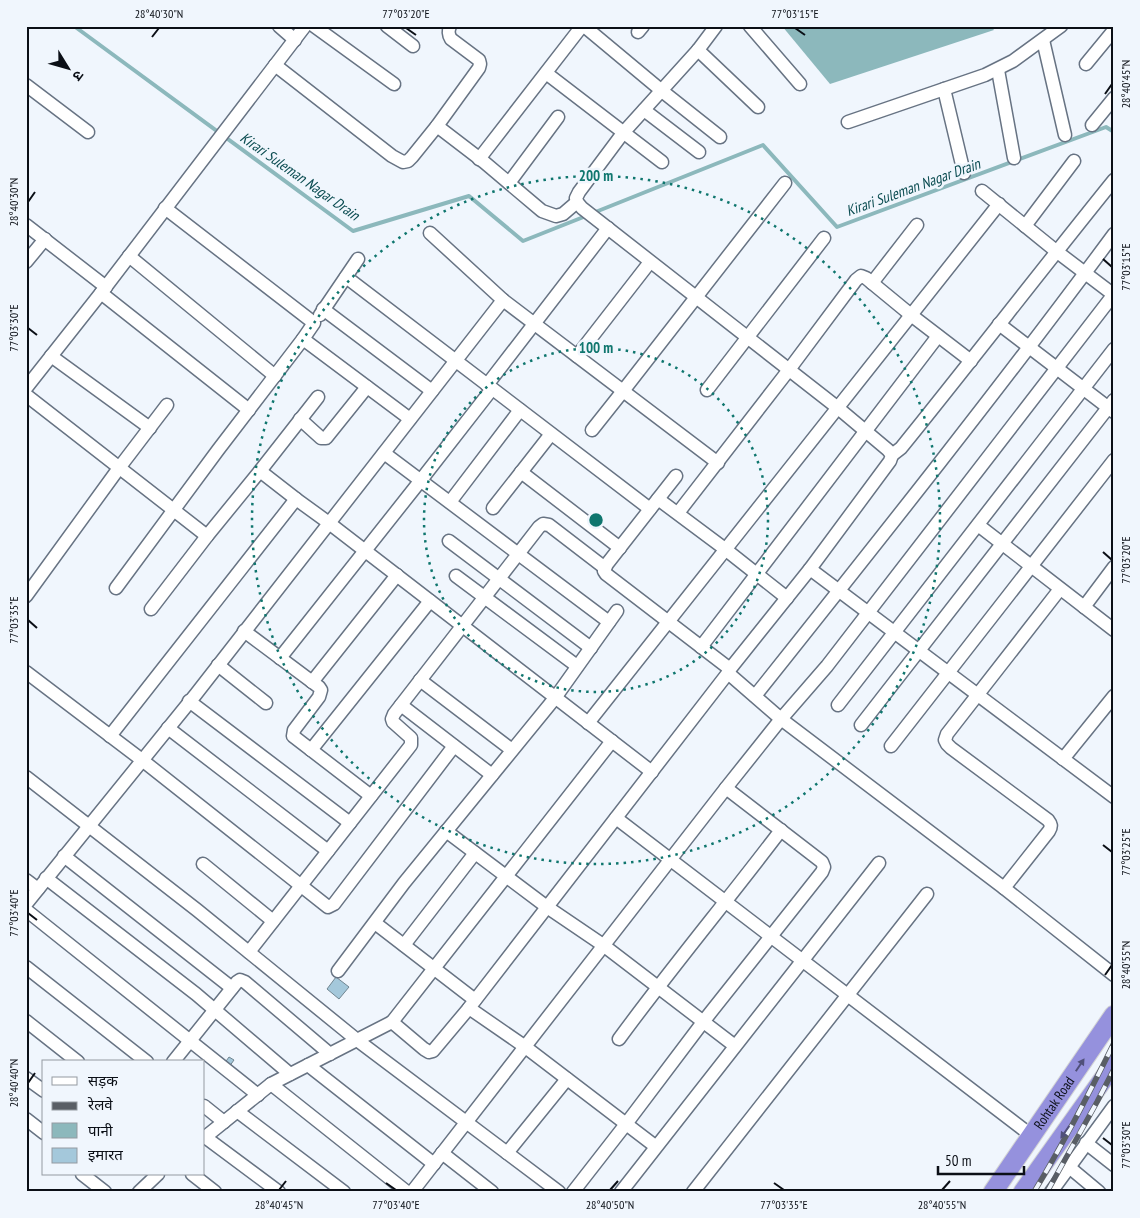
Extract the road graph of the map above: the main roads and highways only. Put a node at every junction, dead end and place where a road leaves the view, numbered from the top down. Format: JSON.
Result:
{"nodes":[{"id":1,"x":1114,"y":1015,"type":"edge"},
{"id":2,"x":1114,"y":1064,"type":"edge"},
{"id":3,"x":993,"y":1192,"type":"edge"},
{"id":4,"x":1023,"y":1192,"type":"edge"}],
"edges":[{"from":3,"to":1,"type":"highway","name":"Rohtak Road","one_way":true},
{"from":2,"to":4,"type":"highway","name":"Rohtak Road","one_way":true}]}
